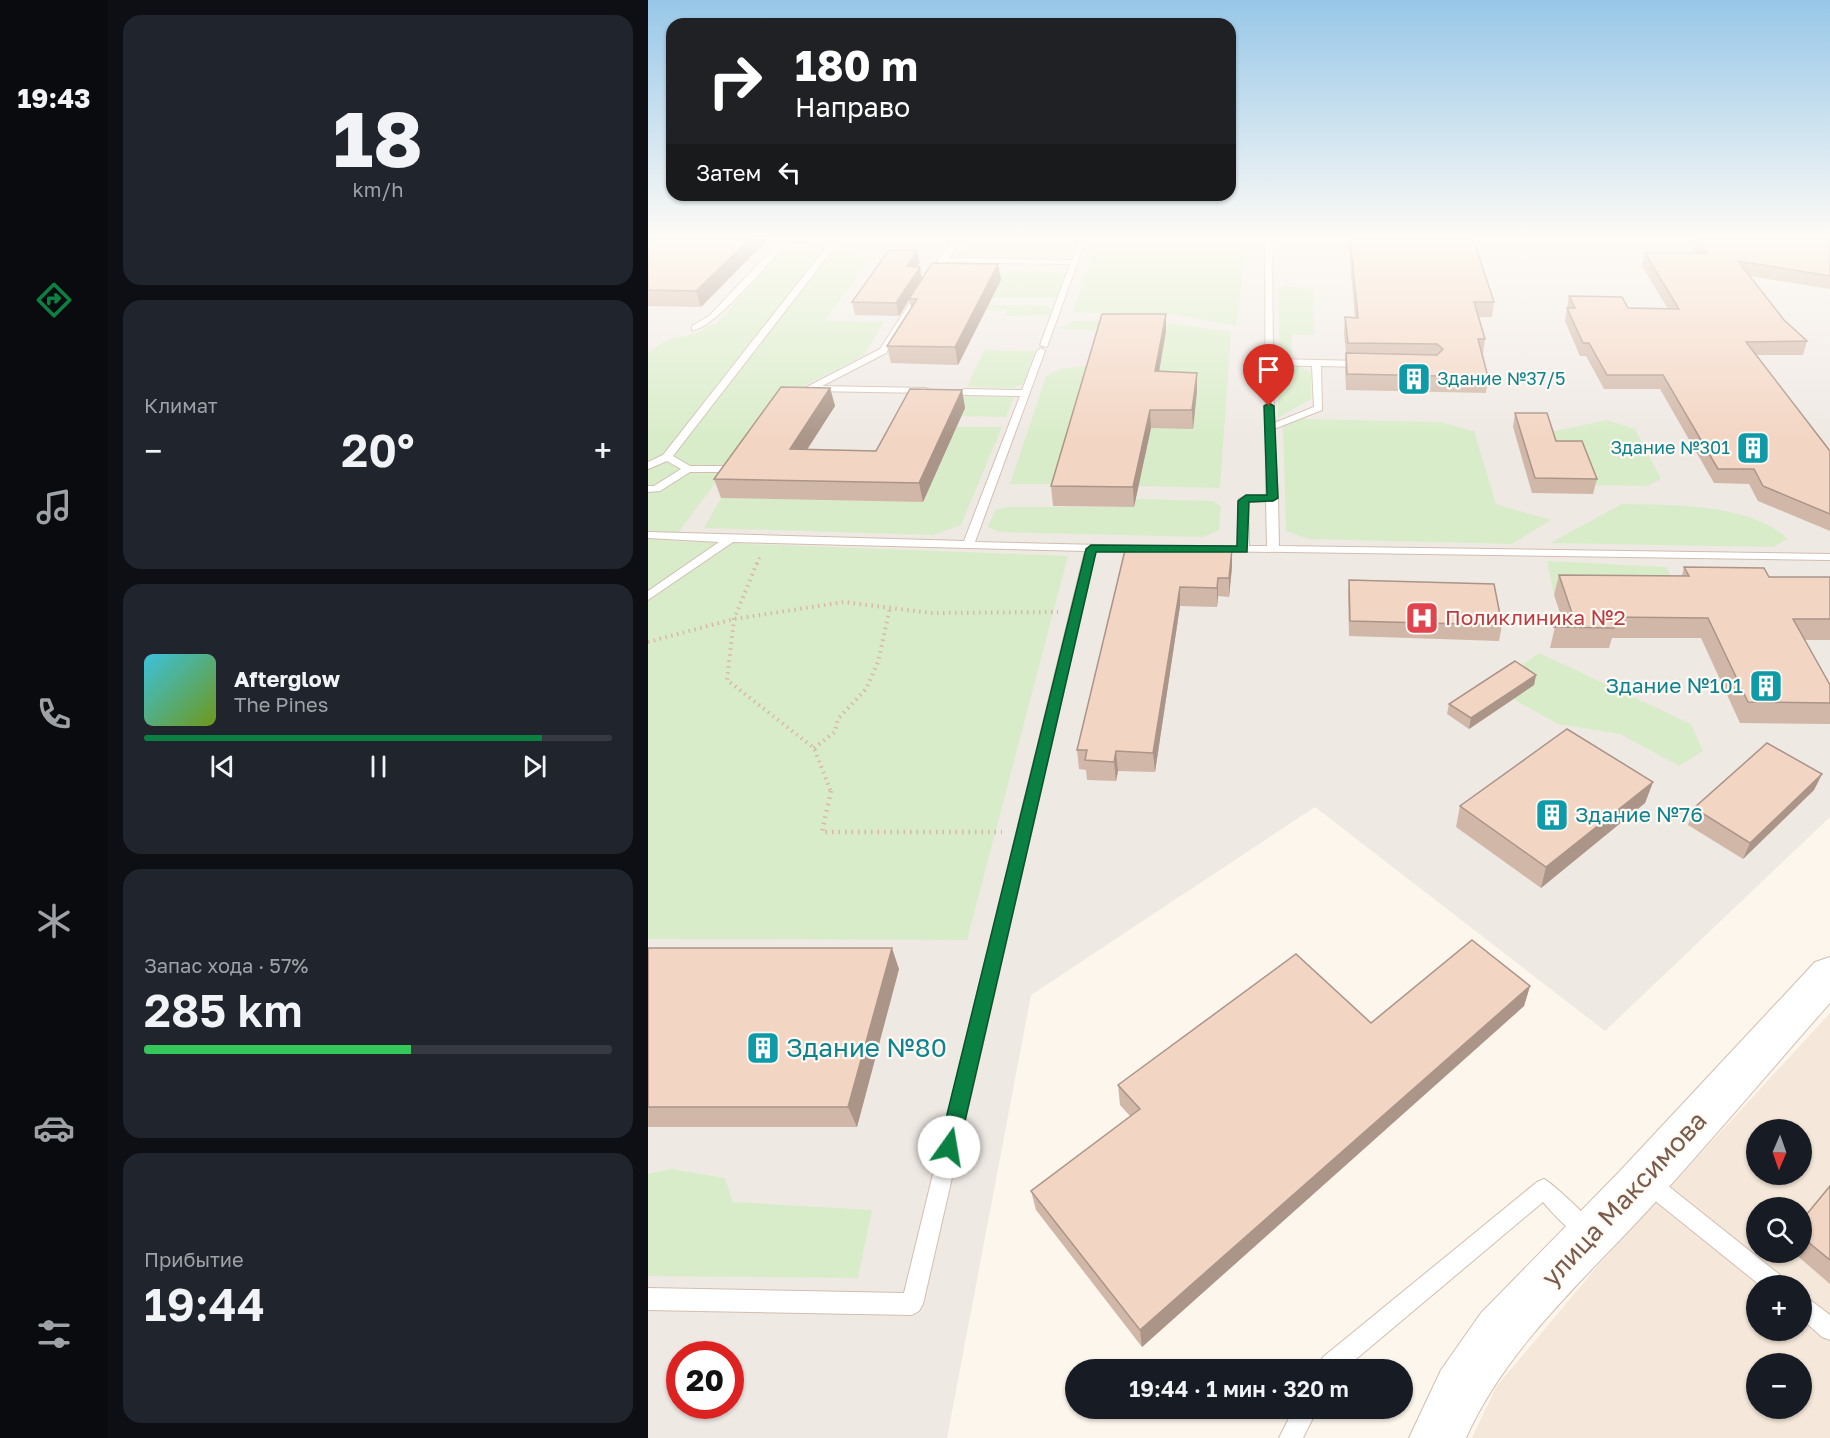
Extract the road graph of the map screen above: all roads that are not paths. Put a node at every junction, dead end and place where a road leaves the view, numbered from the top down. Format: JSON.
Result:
{"nodes":[{"id":1,"x":723,"y":306,"type":"edge"},
{"id":2,"x":784,"y":306,"type":"edge"},
{"id":3,"x":912,"y":306,"type":"edge"},
{"id":4,"x":1058,"y":306,"type":"edge"},
{"id":5,"x":1269,"y":306,"type":"edge"},
{"id":6,"x":695,"y":328,"type":"dead end"},
{"id":7,"x":1269,"y":362,"type":"junction"},
{"id":8,"x":1317,"y":363,"type":"junction"},
{"id":9,"x":1376,"y":364,"type":"edge"},
{"id":10,"x":811,"y":389,"type":"junction"},
{"id":11,"x":937,"y":391,"type":"edge"},
{"id":12,"x":964,"y":392,"type":"edge"},
{"id":13,"x":1025,"y":393,"type":"junction"},
{"id":14,"x":791,"y":397,"type":"edge"},
{"id":15,"x":1269,"y":428,"type":"junction"},
{"id":16,"x":667,"y":457,"type":"junction"},
{"id":17,"x":648,"y":466,"type":"edge"},
{"id":18,"x":688,"y":469,"type":"junction"},
{"id":19,"x":733,"y":469,"type":"edge"},
{"id":20,"x":652,"y":489,"type":"edge"},
{"id":21,"x":1273,"y":498,"type":"junction"},
{"id":22,"x":648,"y":499,"type":"edge"},
{"id":23,"x":648,"y":535,"type":"edge"},
{"id":24,"x":731,"y":539,"type":"junction"},
{"id":25,"x":968,"y":546,"type":"junction"},
{"id":26,"x":1091,"y":549,"type":"junction"},
{"id":27,"x":1161,"y":549,"type":"edge"},
{"id":28,"x":1196,"y":549,"type":"edge"},
{"id":29,"x":1243,"y":550,"type":"junction"},
{"id":30,"x":1273,"y":550,"type":"junction"},
{"id":31,"x":1830,"y":556,"type":"edge"},
{"id":32,"x":648,"y":596,"type":"edge"},
{"id":33,"x":1830,"y":974,"type":"edge"},
{"id":34,"x":1644,"y":1179,"type":"junction"},
{"id":35,"x":1593,"y":1234,"type":"junction"},
{"id":36,"x":1764,"y":1275,"type":"edge"},
{"id":37,"x":648,"y":1299,"type":"edge"},
{"id":38,"x":1812,"y":1314,"type":"edge"},
{"id":39,"x":1830,"y":1329,"type":"edge"},
{"id":40,"x":1338,"y":1359,"type":"edge"},
{"id":41,"x":1300,"y":1419,"type":"edge"},
{"id":42,"x":1290,"y":1438,"type":"edge"},
{"id":43,"x":1437,"y":1438,"type":"edge"}],
"edges":[{"from":1,"to":6,"type":"lane"},
{"from":2,"to":16,"type":"lane"},
{"from":3,"to":10,"type":"lane"},
{"from":4,"to":13,"type":"lane"},
{"from":5,"to":7,"type":"lane"},
{"from":7,"to":8,"type":"lane"},
{"from":7,"to":15,"type":"lane"},
{"from":8,"to":9,"type":"lane"},
{"from":8,"to":15,"type":"lane"},
{"from":10,"to":11,"type":"lane"},
{"from":10,"to":14,"type":"lane"},
{"from":12,"to":13,"type":"lane"},
{"from":13,"to":25,"type":"lane"},
{"from":15,"to":21,"type":"lane"},
{"from":16,"to":17,"type":"lane"},
{"from":16,"to":18,"type":"lane"},
{"from":18,"to":19,"type":"lane"},
{"from":18,"to":20,"type":"lane"},
{"from":20,"to":22,"type":"lane"},
{"from":21,"to":29,"type":"lane"},
{"from":21,"to":30,"type":"lane"},
{"from":23,"to":24,"type":"lane"},
{"from":24,"to":25,"type":"lane"},
{"from":24,"to":32,"type":"lane"},
{"from":25,"to":26,"type":"lane"},
{"from":26,"to":27,"type":"lane"},
{"from":26,"to":37,"type":"lane"},
{"from":28,"to":29,"type":"lane"},
{"from":29,"to":30,"type":"lane"},
{"from":30,"to":31,"type":"lane"},
{"from":33,"to":34,"type":"street","name":"улица Максимова"},
{"from":34,"to":35,"type":"street","name":"улица Максимова"},
{"from":34,"to":36,"type":"lane"},
{"from":35,"to":40,"type":"lane"},
{"from":35,"to":43,"type":"street","name":"улица Максимова"},
{"from":38,"to":39,"type":"lane"},
{"from":41,"to":42,"type":"lane"}]}
